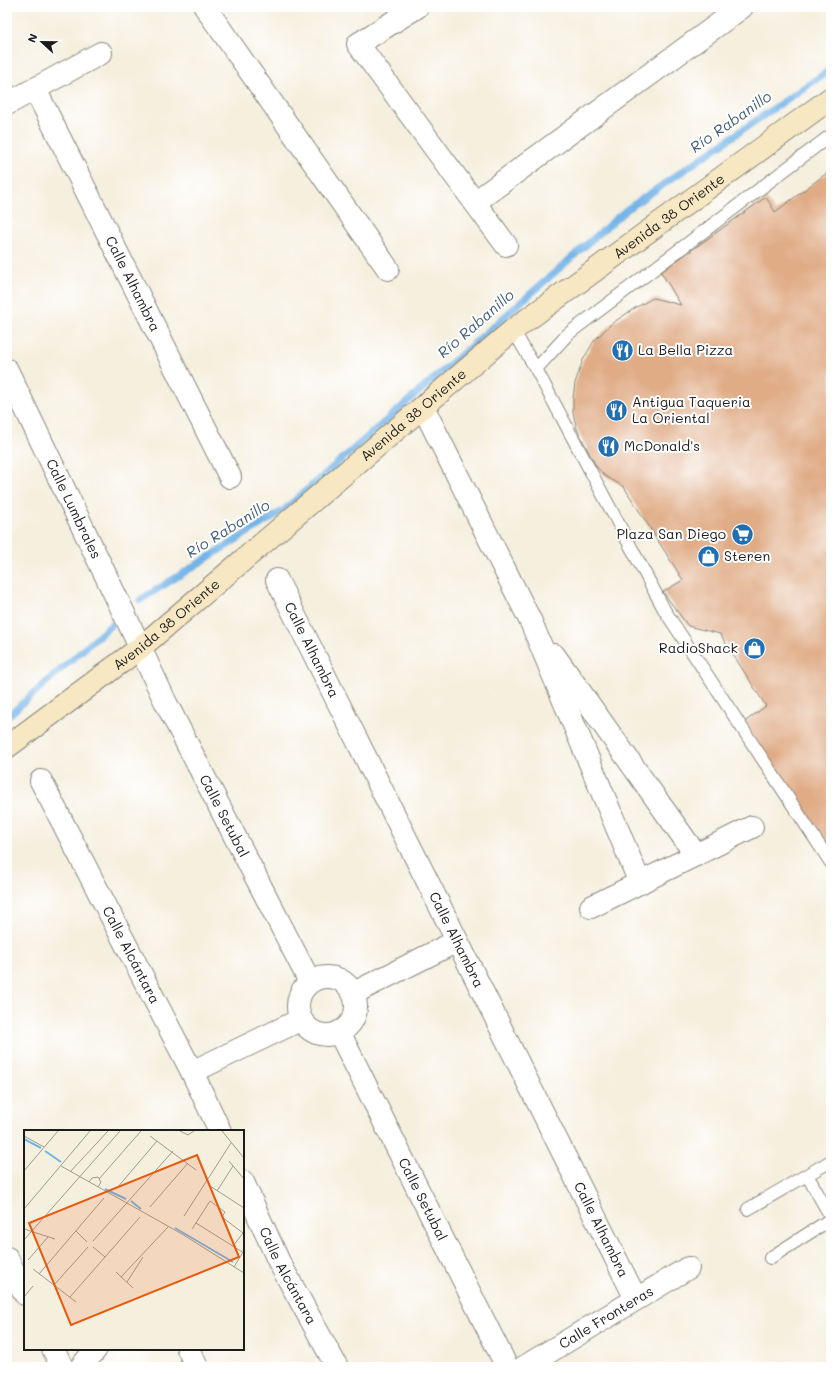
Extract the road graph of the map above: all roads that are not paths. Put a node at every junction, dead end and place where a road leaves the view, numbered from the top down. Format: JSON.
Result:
{"nodes":[{"id":1,"x":205,"y":7,"type":"edge"},
{"id":2,"x":417,"y":7,"type":"edge"},
{"id":3,"x":742,"y":7,"type":"edge"},
{"id":4,"x":101,"y":53,"type":"dead end"},
{"id":5,"x":35,"y":89,"type":"junction"},
{"id":6,"x":831,"y":98,"type":"edge"},
{"id":7,"x":7,"y":104,"type":"edge"},
{"id":8,"x":831,"y":135,"type":"edge"},
{"id":9,"x":475,"y":202,"type":"junction"},
{"id":10,"x":506,"y":245,"type":"dead end"},
{"id":11,"x":388,"y":269,"type":"dead end"},
{"id":12,"x":513,"y":330,"type":"junction"},
{"id":13,"x":536,"y":369,"type":"junction"},
{"id":14,"x":7,"y":370,"type":"edge"},
{"id":15,"x":423,"y":407,"type":"junction"},
{"id":16,"x":230,"y":477,"type":"dead end"},
{"id":17,"x":277,"y":580,"type":"dead end"},
{"id":18,"x":531,"y":622,"type":"junction"},
{"id":19,"x":140,"y":648,"type":"junction"},
{"id":20,"x":7,"y":747,"type":"edge"},
{"id":21,"x":41,"y":781,"type":"dead end"},
{"id":22,"x":752,"y":827,"type":"dead end"},
{"id":23,"x":696,"y":855,"type":"junction"},
{"id":24,"x":831,"y":863,"type":"edge"},
{"id":25,"x":640,"y":883,"type":"junction"},
{"id":26,"x":591,"y":907,"type":"dead end"},
{"id":27,"x":457,"y":941,"type":"junction"},
{"id":28,"x":310,"y":982,"type":"junction"},
{"id":29,"x":354,"y":993,"type":"junction"},
{"id":30,"x":300,"y":1020,"type":"junction"},
{"id":31,"x":339,"y":1032,"type":"junction"},
{"id":32,"x":192,"y":1072,"type":"junction"},
{"id":33,"x":220,"y":1130,"type":"edge"},
{"id":34,"x":831,"y":1161,"type":"edge"},
{"id":35,"x":807,"y":1175,"type":"junction"},
{"id":36,"x":244,"y":1184,"type":"edge"},
{"id":37,"x":748,"y":1209,"type":"dead end"},
{"id":38,"x":831,"y":1218,"type":"edge"},
{"id":39,"x":7,"y":1258,"type":"edge"},
{"id":40,"x":770,"y":1258,"type":"dead end"},
{"id":41,"x":688,"y":1268,"type":"dead end"},
{"id":42,"x":24,"y":1292,"type":"edge"},
{"id":43,"x":636,"y":1299,"type":"junction"},
{"id":44,"x":54,"y":1350,"type":"edge"},
{"id":45,"x":95,"y":1350,"type":"edge"},
{"id":46,"x":188,"y":1350,"type":"edge"},
{"id":47,"x":62,"y":1367,"type":"edge"},
{"id":48,"x":80,"y":1367,"type":"edge"},
{"id":49,"x":197,"y":1367,"type":"edge"},
{"id":50,"x":337,"y":1367,"type":"edge"},
{"id":51,"x":507,"y":1367,"type":"edge"},
{"id":52,"x":524,"y":1367,"type":"edge"}],
"edges":[{"from":1,"to":11,"type":"street"},
{"from":2,"to":9,"type":"street"},
{"from":3,"to":9,"type":"street"},
{"from":4,"to":5,"type":"street"},
{"from":5,"to":7,"type":"street"},
{"from":5,"to":16,"type":"street","name":"Calle Alhambra"},
{"from":6,"to":12,"type":"street","name":"Avenida 38 Oriente"},
{"from":8,"to":13,"type":"lane"},
{"from":9,"to":10,"type":"street"},
{"from":12,"to":13,"type":"lane"},
{"from":12,"to":15,"type":"street","name":"Avenida 38 Oriente"},
{"from":13,"to":24,"type":"lane"},
{"from":14,"to":19,"type":"street","name":"Calle Lumbrales"},
{"from":15,"to":18,"type":"street"},
{"from":15,"to":19,"type":"street","name":"Avenida 38 Oriente"},
{"from":17,"to":27,"type":"street","name":"Calle Alhambra"},
{"from":18,"to":23,"type":"street"},
{"from":18,"to":25,"type":"street"},
{"from":19,"to":20,"type":"street","name":"Avenida 38 Oriente"},
{"from":19,"to":28,"type":"street","name":"Calle Setubal"},
{"from":21,"to":32,"type":"street","name":"Calle Alcántara"},
{"from":22,"to":23,"type":"street"},
{"from":23,"to":25,"type":"street"},
{"from":25,"to":26,"type":"street"},
{"from":27,"to":29,"type":"street"},
{"from":27,"to":43,"type":"street","name":"Calle Alhambra"},
{"from":28,"to":29,"type":"street"},
{"from":28,"to":30,"type":"street"},
{"from":29,"to":31,"type":"street"},
{"from":30,"to":31,"type":"street"},
{"from":30,"to":32,"type":"street"},
{"from":31,"to":51,"type":"street","name":"Calle Setubal"},
{"from":32,"to":33,"type":"street","name":"Calle Alcántara"},
{"from":34,"to":35,"type":"lane"},
{"from":35,"to":37,"type":"lane"},
{"from":35,"to":38,"type":"lane"},
{"from":36,"to":50,"type":"street","name":"Calle Alcántara"},
{"from":38,"to":40,"type":"lane"},
{"from":39,"to":42,"type":"street"},
{"from":41,"to":43,"type":"street","name":"Calle Fronteras"},
{"from":43,"to":52,"type":"street","name":"Calle Fronteras"},
{"from":44,"to":47,"type":"street"},
{"from":45,"to":48,"type":"street"},
{"from":46,"to":49,"type":"street"}]}
